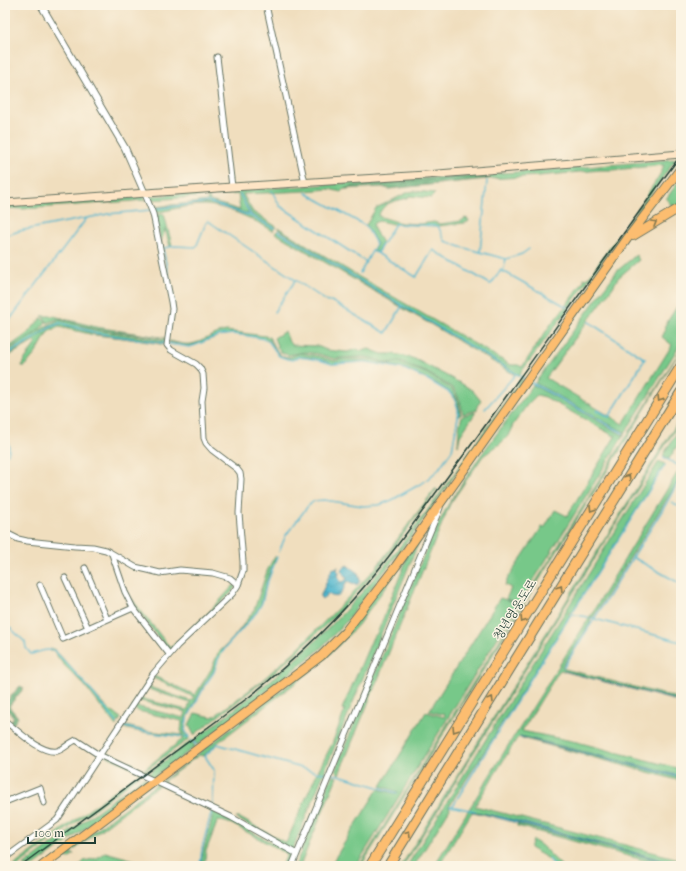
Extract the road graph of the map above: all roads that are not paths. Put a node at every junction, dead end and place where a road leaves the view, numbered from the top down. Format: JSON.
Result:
{"nodes":[{"id":1,"x":41,"y":5,"type":"edge"},
{"id":2,"x":266,"y":5,"type":"edge"},
{"id":3,"x":217,"y":57,"type":"dead end"},
{"id":4,"x":681,"y":154,"type":"edge"},
{"id":5,"x":681,"y":168,"type":"edge"},
{"id":6,"x":305,"y":183,"type":"junction"},
{"id":7,"x":232,"y":187,"type":"junction"},
{"id":8,"x":146,"y":194,"type":"junction"},
{"id":9,"x":5,"y":203,"type":"edge"},
{"id":10,"x":681,"y":207,"type":"edge"},
{"id":11,"x":627,"y":240,"type":"junction"},
{"id":12,"x":681,"y":366,"type":"edge"},
{"id":13,"x":681,"y":392,"type":"edge"},
{"id":14,"x":446,"y":494,"type":"junction"},
{"id":15,"x":5,"y":530,"type":"edge"},
{"id":16,"x":112,"y":554,"type":"junction"},
{"id":17,"x":85,"y":568,"type":"dead end"},
{"id":18,"x":65,"y":578,"type":"dead end"},
{"id":19,"x":40,"y":585,"type":"dead end"},
{"id":20,"x":238,"y":585,"type":"junction"},
{"id":21,"x":133,"y":608,"type":"junction"},
{"id":22,"x":107,"y":619,"type":"junction"},
{"id":23,"x":88,"y":628,"type":"junction"},
{"id":24,"x":169,"y":654,"type":"junction"},
{"id":25,"x":5,"y":721,"type":"edge"},
{"id":26,"x":99,"y":755,"type":"junction"},
{"id":27,"x":156,"y":780,"type":"junction"},
{"id":28,"x":5,"y":802,"type":"edge"},
{"id":29,"x":44,"y":803,"type":"dead end"},
{"id":30,"x":297,"y":854,"type":"junction"},
{"id":31,"x":5,"y":858,"type":"edge"},
{"id":32,"x":42,"y":866,"type":"edge"},
{"id":33,"x":292,"y":866,"type":"edge"},
{"id":34,"x":370,"y":866,"type":"edge"},
{"id":35,"x":388,"y":866,"type":"edge"}],
"edges":[{"from":1,"to":8,"type":"street"},
{"from":2,"to":6,"type":"street"},
{"from":3,"to":7,"type":"street"},
{"from":4,"to":6,"type":"main road"},
{"from":5,"to":11,"type":"main road"},
{"from":6,"to":7,"type":"main road"},
{"from":7,"to":8,"type":"main road"},
{"from":8,"to":9,"type":"main road"},
{"from":8,"to":20,"type":"street"},
{"from":11,"to":10,"type":"main road","one_way":true},
{"from":11,"to":14,"type":"main road"},
{"from":12,"to":34,"type":"highway","name":"청년영웅도로","one_way":true},
{"from":35,"to":13,"type":"highway","one_way":true},
{"from":14,"to":27,"type":"main road"},
{"from":14,"to":30,"type":"street"},
{"from":15,"to":16,"type":"street"},
{"from":16,"to":20,"type":"street"},
{"from":16,"to":21,"type":"street"},
{"from":17,"to":22,"type":"street"},
{"from":18,"to":23,"type":"street"},
{"from":19,"to":23,"type":"street"},
{"from":20,"to":24,"type":"street"},
{"from":21,"to":22,"type":"street"},
{"from":21,"to":24,"type":"street"},
{"from":22,"to":23,"type":"street"},
{"from":24,"to":26,"type":"street"},
{"from":25,"to":26,"type":"street"},
{"from":26,"to":27,"type":"street"},
{"from":26,"to":31,"type":"street"},
{"from":27,"to":30,"type":"street"},
{"from":27,"to":32,"type":"main road"},
{"from":28,"to":29,"type":"street"},
{"from":30,"to":33,"type":"street"}]}
